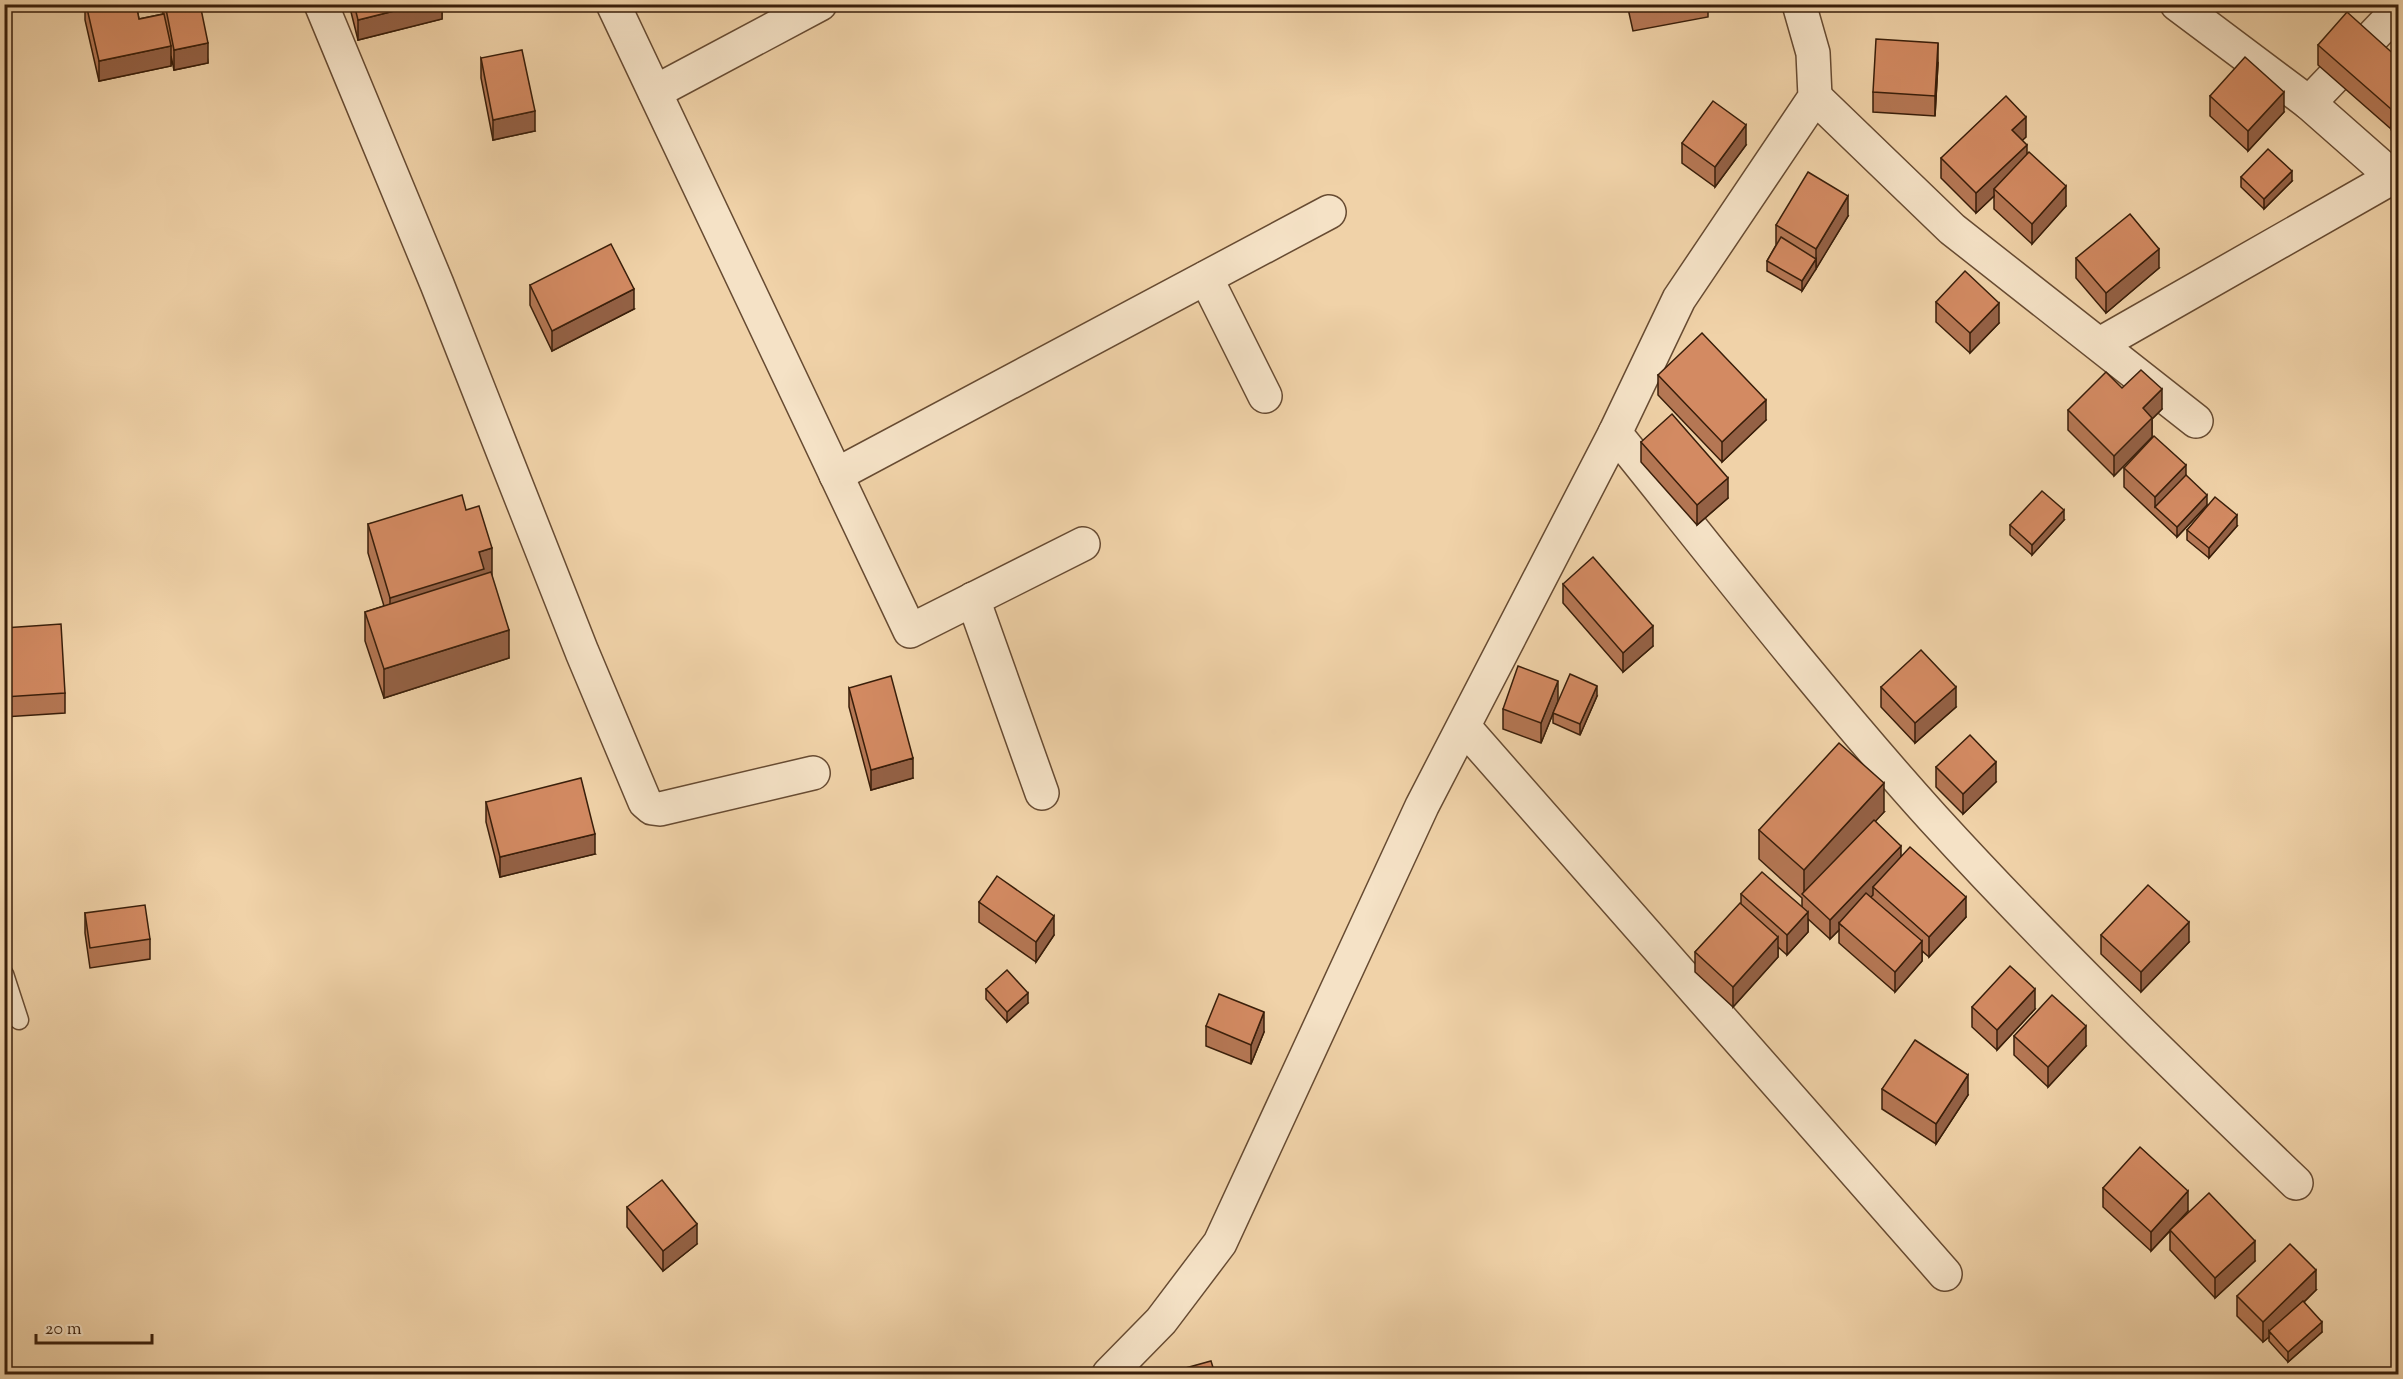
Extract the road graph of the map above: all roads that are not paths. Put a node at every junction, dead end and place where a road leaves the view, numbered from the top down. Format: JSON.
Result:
{"nodes":[{"id":1,"x":321,"y":4,"type":"edge"},
{"id":2,"x":613,"y":4,"type":"edge"},
{"id":3,"x":820,"y":4,"type":"edge"},
{"id":4,"x":1799,"y":4,"type":"edge"},
{"id":5,"x":2182,"y":6,"type":"edge"},
{"id":6,"x":2398,"y":10,"type":"edge"},
{"id":7,"x":655,"y":92,"type":"junction"},
{"id":8,"x":1815,"y":97,"type":"junction"},
{"id":9,"x":2308,"y":102,"type":"junction"},
{"id":10,"x":2396,"y":175,"type":"edge"},
{"id":11,"x":1329,"y":212,"type":"dead end"},
{"id":12,"x":1206,"y":278,"type":"junction"},
{"id":13,"x":2100,"y":344,"type":"junction"},
{"id":14,"x":1265,"y":396,"type":"dead end"},
{"id":15,"x":2196,"y":421,"type":"dead end"},
{"id":16,"x":1615,"y":433,"type":"junction"},
{"id":17,"x":836,"y":475,"type":"junction"},
{"id":18,"x":1083,"y":544,"type":"dead end"},
{"id":19,"x":973,"y":599,"type":"junction"},
{"id":20,"x":1464,"y":727,"type":"junction"},
{"id":21,"x":813,"y":772,"type":"dead end"},
{"id":22,"x":1042,"y":793,"type":"dead end"},
{"id":23,"x":4,"y":974,"type":"edge"},
{"id":24,"x":20,"y":1020,"type":"dead end"},
{"id":25,"x":2296,"y":1183,"type":"dead end"},
{"id":26,"x":1945,"y":1274,"type":"dead end"},
{"id":27,"x":1108,"y":1374,"type":"edge"}],
"edges":[{"from":1,"to":21,"type":"street"},
{"from":2,"to":7,"type":"street"},
{"from":3,"to":7,"type":"street"},
{"from":4,"to":8,"type":"street"},
{"from":5,"to":9,"type":"street"},
{"from":6,"to":9,"type":"street"},
{"from":7,"to":17,"type":"street"},
{"from":8,"to":13,"type":"street"},
{"from":8,"to":16,"type":"street"},
{"from":9,"to":10,"type":"street"},
{"from":10,"to":13,"type":"street"},
{"from":11,"to":12,"type":"street"},
{"from":12,"to":14,"type":"street"},
{"from":12,"to":17,"type":"street"},
{"from":13,"to":15,"type":"street"},
{"from":16,"to":20,"type":"street"},
{"from":16,"to":25,"type":"street"},
{"from":17,"to":19,"type":"street"},
{"from":18,"to":19,"type":"street"},
{"from":19,"to":22,"type":"street"},
{"from":20,"to":26,"type":"street"},
{"from":20,"to":27,"type":"street"},
{"from":23,"to":24,"type":"lane"}]}
